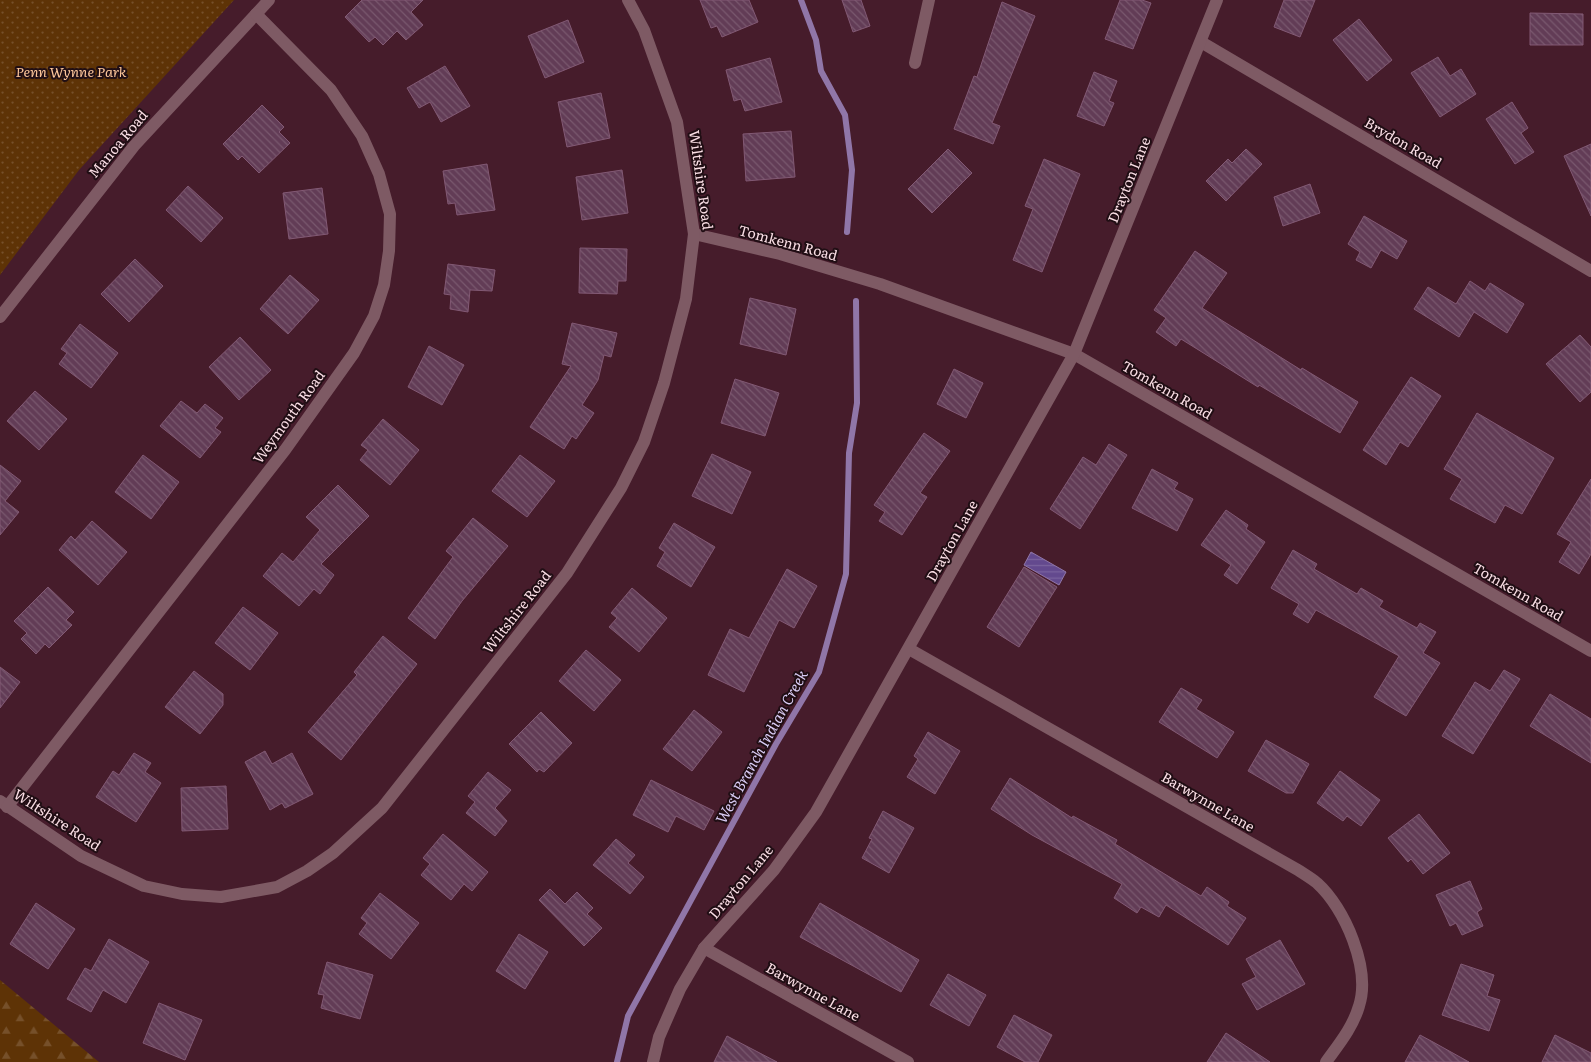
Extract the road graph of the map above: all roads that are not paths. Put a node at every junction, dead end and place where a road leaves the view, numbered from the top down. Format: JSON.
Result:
{"nodes":[{"id":1,"x":269,"y":0,"type":"edge"},
{"id":2,"x":628,"y":0,"type":"edge"},
{"id":3,"x":929,"y":0,"type":"edge"},
{"id":4,"x":1217,"y":0,"type":"edge"},
{"id":5,"x":256,"y":14,"type":"junction"},
{"id":6,"x":1201,"y":42,"type":"junction"},
{"id":7,"x":915,"y":63,"type":"dead end"},
{"id":8,"x":694,"y":234,"type":"junction"},
{"id":9,"x":1591,"y":271,"type":"edge"},
{"id":10,"x":0,"y":317,"type":"edge"},
{"id":11,"x":1074,"y":354,"type":"junction"},
{"id":12,"x":909,"y":650,"type":"junction"},
{"id":13,"x":1591,"y":651,"type":"edge"},
{"id":14,"x":4,"y":804,"type":"edge"},
{"id":15,"x":704,"y":948,"type":"junction"},
{"id":16,"x":654,"y":1062,"type":"edge"},
{"id":17,"x":908,"y":1062,"type":"edge"},
{"id":18,"x":1326,"y":1062,"type":"edge"}],
"edges":[{"from":1,"to":5,"type":"street","name":"Manoa Road"},
{"from":2,"to":8,"type":"street","name":"Wiltshire Road"},
{"from":3,"to":7,"type":"street"},
{"from":4,"to":6,"type":"street","name":"Drayton Lane"},
{"from":5,"to":10,"type":"street","name":"Manoa Road"},
{"from":5,"to":14,"type":"street","name":"Weymouth Road"},
{"from":6,"to":9,"type":"street","name":"Brydon Road"},
{"from":6,"to":11,"type":"street","name":"Drayton Lane"},
{"from":8,"to":11,"type":"street","name":"Tomkenn Road"},
{"from":8,"to":14,"type":"street","name":"Wiltshire Road"},
{"from":11,"to":12,"type":"street","name":"Drayton Lane"},
{"from":11,"to":13,"type":"street","name":"Tomkenn Road"},
{"from":12,"to":15,"type":"street","name":"Drayton Lane"},
{"from":12,"to":18,"type":"street","name":"Barwynne Lane"},
{"from":15,"to":16,"type":"street","name":"Drayton Lane"},
{"from":15,"to":17,"type":"street","name":"Barwynne Lane"}]}
